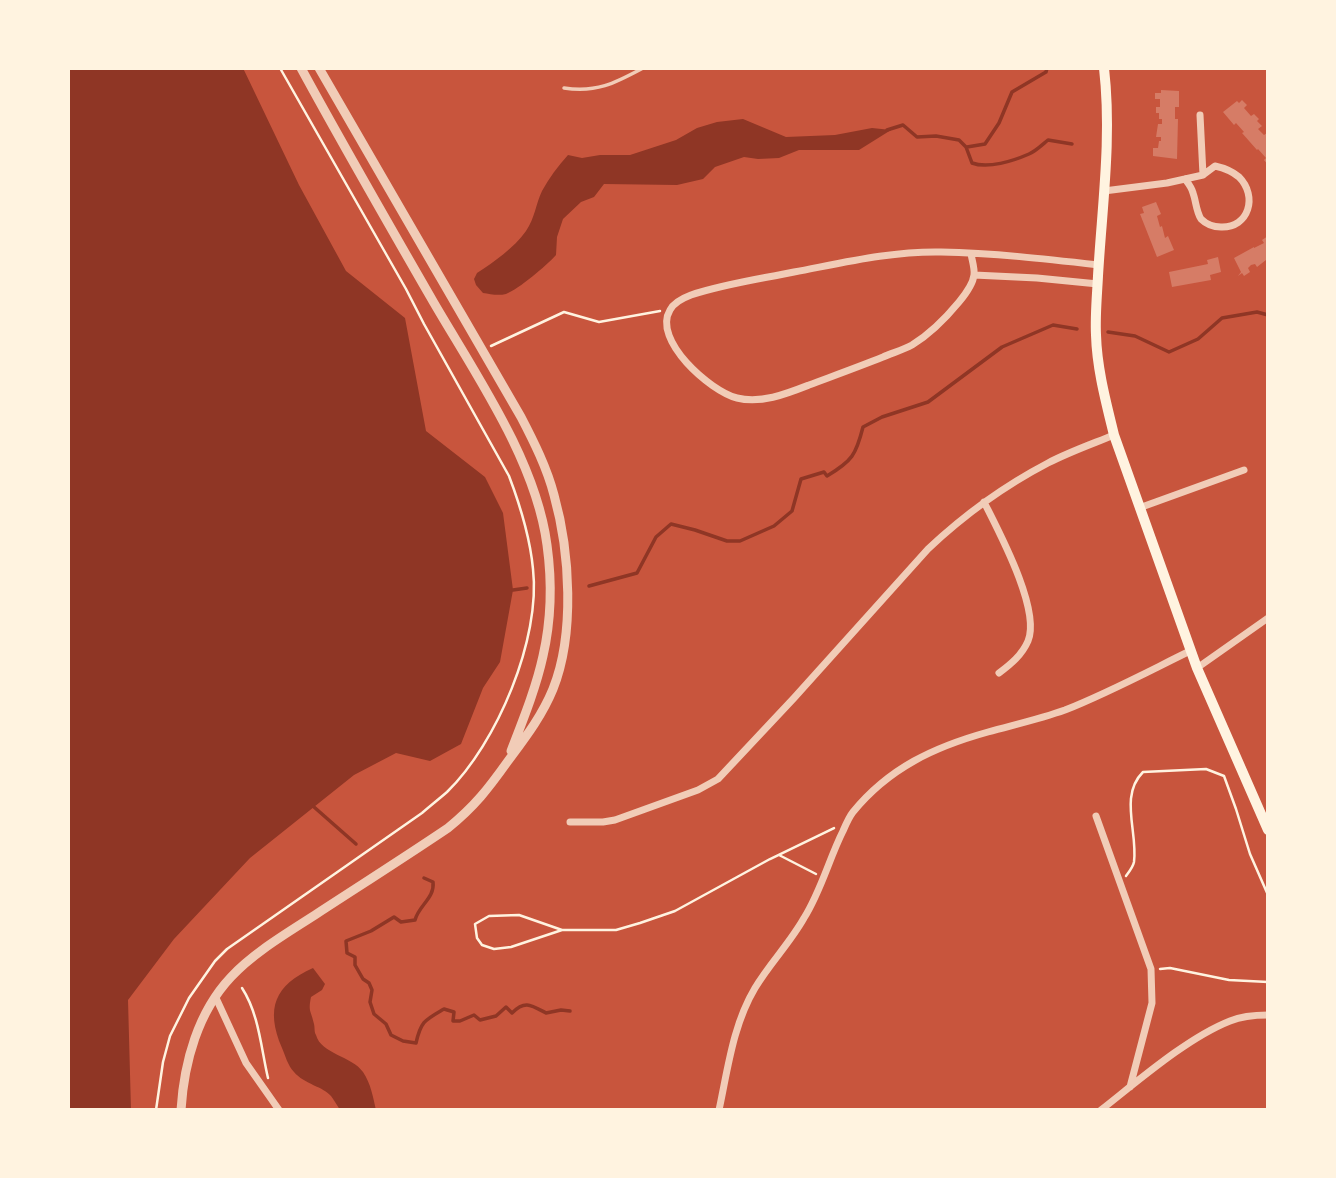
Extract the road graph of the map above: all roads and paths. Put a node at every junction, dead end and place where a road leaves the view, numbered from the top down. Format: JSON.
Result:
{"nodes":[{"id":1,"x":280,"y":68,"type":"edge"},
{"id":2,"x":301,"y":68,"type":"edge"},
{"id":3,"x":319,"y":68,"type":"edge"},
{"id":4,"x":643,"y":68,"type":"edge"},
{"id":5,"x":1104,"y":68,"type":"edge"},
{"id":6,"x":564,"y":88,"type":"dead end"},
{"id":7,"x":1200,"y":115,"type":"dead end"},
{"id":8,"x":1203,"y":175,"type":"junction"},
{"id":9,"x":1185,"y":179,"type":"junction"},
{"id":10,"x":1104,"y":191,"type":"junction"},
{"id":11,"x":971,"y":254,"type":"junction"},
{"id":12,"x":1099,"y":265,"type":"junction"},
{"id":13,"x":975,"y":275,"type":"junction"},
{"id":14,"x":1098,"y":284,"type":"junction"},
{"id":15,"x":670,"y":309,"type":"junction"},
{"id":16,"x":481,"y":350,"type":"junction"},
{"id":17,"x":1114,"y":435,"type":"junction"},
{"id":18,"x":1244,"y":470,"type":"dead end"},
{"id":19,"x":984,"y":502,"type":"junction"},
{"id":20,"x":1139,"y":508,"type":"junction"},
{"id":21,"x":1268,"y":618,"type":"edge"},
{"id":22,"x":1190,"y":651,"type":"junction"},
{"id":23,"x":1197,"y":668,"type":"junction"},
{"id":24,"x":999,"y":673,"type":"dead end"},
{"id":25,"x":506,"y":763,"type":"junction"},
{"id":26,"x":1264,"y":811,"type":"edge"},
{"id":27,"x":1096,"y":816,"type":"dead end"},
{"id":28,"x":570,"y":822,"type":"dead end"},
{"id":29,"x":847,"y":822,"type":"junction"},
{"id":30,"x":1268,"y":830,"type":"edge"},
{"id":31,"x":779,"y":855,"type":"junction"},
{"id":32,"x":823,"y":877,"type":"junction"},
{"id":33,"x":1121,"y":885,"type":"junction"},
{"id":34,"x":1268,"y":895,"type":"edge"},
{"id":35,"x":562,"y":929,"type":"junction"},
{"id":36,"x":1151,"y":970,"type":"junction"},
{"id":37,"x":1268,"y":982,"type":"edge"},
{"id":38,"x":242,"y":988,"type":"dead end"},
{"id":39,"x":216,"y":998,"type":"junction"},
{"id":40,"x":1268,"y":1015,"type":"edge"},
{"id":41,"x":271,"y":1085,"type":"dead end"},
{"id":42,"x":1130,"y":1087,"type":"junction"},
{"id":43,"x":156,"y":1110,"type":"edge"},
{"id":44,"x":181,"y":1110,"type":"edge"},
{"id":45,"x":279,"y":1110,"type":"edge"},
{"id":46,"x":719,"y":1110,"type":"edge"},
{"id":47,"x":1101,"y":1110,"type":"edge"}],
"edges":[{"from":1,"to":43,"type":"path"},
{"from":2,"to":25,"type":"street"},
{"from":3,"to":16,"type":"street"},
{"from":4,"to":6,"type":"lane"},
{"from":5,"to":10,"type":"main road"},
{"from":7,"to":8,"type":"street"},
{"from":8,"to":9,"type":"street"},
{"from":8,"to":9,"type":"street"},
{"from":9,"to":10,"type":"street"},
{"from":10,"to":12,"type":"main road"},
{"from":11,"to":12,"type":"street"},
{"from":11,"to":13,"type":"street"},
{"from":11,"to":15,"type":"street"},
{"from":12,"to":14,"type":"main road"},
{"from":13,"to":14,"type":"street"},
{"from":13,"to":15,"type":"street"},
{"from":14,"to":17,"type":"main road"},
{"from":15,"to":16,"type":"path"},
{"from":16,"to":25,"type":"street"},
{"from":17,"to":19,"type":"street"},
{"from":17,"to":20,"type":"main road"},
{"from":18,"to":20,"type":"street"},
{"from":19,"to":24,"type":"street"},
{"from":19,"to":28,"type":"street"},
{"from":20,"to":22,"type":"main road"},
{"from":21,"to":23,"type":"street"},
{"from":22,"to":23,"type":"main road"},
{"from":22,"to":29,"type":"street"},
{"from":23,"to":26,"type":"main road"},
{"from":25,"to":39,"type":"street"},
{"from":26,"to":30,"type":"main road"},
{"from":27,"to":33,"type":"street"},
{"from":29,"to":31,"type":"path"},
{"from":29,"to":32,"type":"street"},
{"from":31,"to":32,"type":"path"},
{"from":31,"to":35,"type":"path"},
{"from":32,"to":46,"type":"street"},
{"from":33,"to":34,"type":"path"},
{"from":33,"to":36,"type":"street"},
{"from":35,"to":35,"type":"path"},
{"from":36,"to":37,"type":"path"},
{"from":36,"to":42,"type":"street"},
{"from":38,"to":41,"type":"path"},
{"from":39,"to":44,"type":"street"},
{"from":39,"to":45,"type":"street"},
{"from":40,"to":42,"type":"street"},
{"from":42,"to":47,"type":"street"}]}
